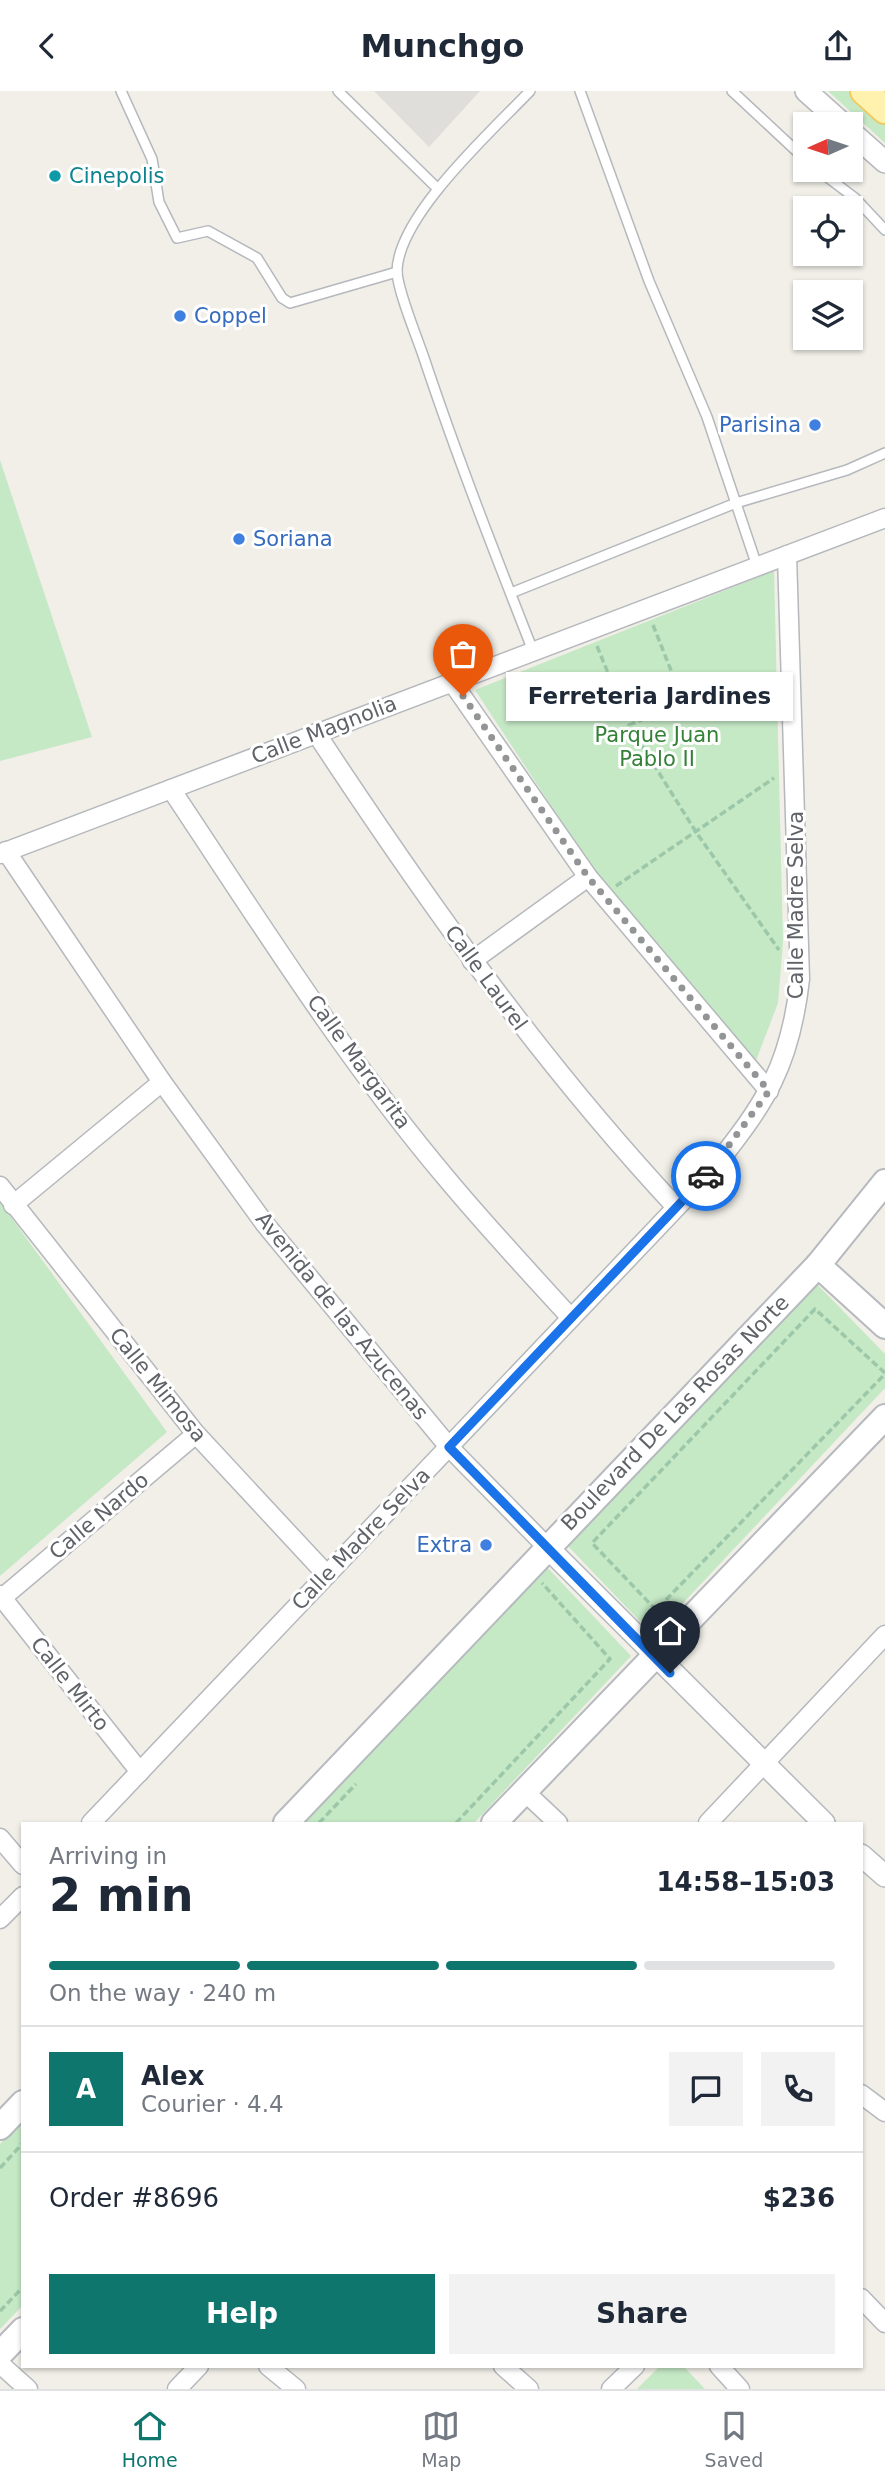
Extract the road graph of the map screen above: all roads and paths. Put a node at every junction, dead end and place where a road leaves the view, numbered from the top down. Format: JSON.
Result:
{"nodes":[{"id":1,"x":121,"y":91,"type":"edge"},
{"id":2,"x":338,"y":91,"type":"edge"},
{"id":3,"x":530,"y":91,"type":"edge"},
{"id":4,"x":580,"y":91,"type":"edge"},
{"id":5,"x":732,"y":91,"type":"edge"},
{"id":6,"x":806,"y":91,"type":"edge"},
{"id":7,"x":864,"y":91,"type":"edge"},
{"id":8,"x":885,"y":110,"type":"edge"},
{"id":9,"x":830,"y":112,"type":"edge"},
{"id":10,"x":863,"y":143,"type":"edge"},
{"id":11,"x":793,"y":148,"type":"edge"},
{"id":12,"x":885,"y":162,"type":"edge"},
{"id":13,"x":834,"y":182,"type":"edge"},
{"id":14,"x":438,"y":189,"type":"junction"},
{"id":15,"x":885,"y":230,"type":"edge"},
{"id":16,"x":397,"y":272,"type":"junction"},
{"id":17,"x":885,"y":453,"type":"edge"},
{"id":18,"x":736,"y":503,"type":"junction"},
{"id":19,"x":885,"y":518,"type":"edge"},
{"id":20,"x":786,"y":555,"type":"junction"},
{"id":21,"x":757,"y":566,"type":"junction"},
{"id":22,"x":511,"y":593,"type":"junction"},
{"id":23,"x":666,"y":620,"type":"dead end"},
{"id":24,"x":653,"y":625,"type":"junction"},
{"id":25,"x":642,"y":629,"type":"dead end"},
{"id":26,"x":608,"y":642,"type":"dead end"},
{"id":27,"x":533,"y":651,"type":"junction"},
{"id":28,"x":452,"y":682,"type":"junction"},
{"id":29,"x":629,"y":725,"type":"junction"},
{"id":30,"x":316,"y":733,"type":"junction"},
{"id":31,"x":773,"y":765,"type":"dead end"},
{"id":32,"x":774,"y":778,"type":"junction"},
{"id":33,"x":171,"y":789,"type":"junction"},
{"id":34,"x":774,"y":792,"type":"dead end"},
{"id":35,"x":696,"y":832,"type":"junction"},
{"id":36,"x":2,"y":852,"type":"edge"},
{"id":37,"x":597,"y":878,"type":"junction"},
{"id":38,"x":779,"y":937,"type":"dead end"},
{"id":39,"x":779,"y":950,"type":"junction"},
{"id":40,"x":472,"y":961,"type":"junction"},
{"id":41,"x":778,"y":963,"type":"dead end"},
{"id":42,"x":162,"y":1082,"type":"junction"},
{"id":43,"x":769,"y":1091,"type":"junction"},
{"id":44,"x":885,"y":1182,"type":"edge"},
{"id":45,"x":0,"y":1186,"type":"edge"},
{"id":46,"x":12,"y":1205,"type":"junction"},
{"id":47,"x":676,"y":1207,"type":"junction"},
{"id":48,"x":818,"y":1265,"type":"junction"},
{"id":49,"x":572,"y":1318,"type":"junction"},
{"id":50,"x":885,"y":1326,"type":"edge"},
{"id":51,"x":885,"y":1374,"type":"edge"},
{"id":52,"x":885,"y":1417,"type":"edge"},
{"id":53,"x":197,"y":1434,"type":"junction"},
{"id":54,"x":449,"y":1447,"type":"junction"},
{"id":55,"x":547,"y":1546,"type":"junction"},
{"id":56,"x":327,"y":1575,"type":"junction"},
{"id":57,"x":533,"y":1593,"type":"dead end"},
{"id":58,"x":1,"y":1597,"type":"edge"},
{"id":59,"x":884,"y":1639,"type":"edge"},
{"id":60,"x":655,"y":1658,"type":"junction"},
{"id":61,"x":763,"y":1764,"type":"junction"},
{"id":62,"x":140,"y":1772,"type":"junction"},
{"id":63,"x":356,"y":1783,"type":"dead end"},
{"id":64,"x":524,"y":1791,"type":"junction"},
{"id":65,"x":92,"y":1822,"type":"edge"},
{"id":66,"x":287,"y":1822,"type":"edge"},
{"id":67,"x":320,"y":1822,"type":"edge"},
{"id":68,"x":457,"y":1822,"type":"edge"},
{"id":69,"x":495,"y":1822,"type":"edge"},
{"id":70,"x":557,"y":1822,"type":"edge"},
{"id":71,"x":709,"y":1822,"type":"edge"},
{"id":72,"x":823,"y":1822,"type":"edge"},
{"id":73,"x":0,"y":1838,"type":"edge"},
{"id":74,"x":863,"y":1857,"type":"edge"},
{"id":75,"x":21,"y":1863,"type":"edge"},
{"id":76,"x":885,"y":1876,"type":"edge"},
{"id":77,"x":21,"y":1897,"type":"edge"},
{"id":78,"x":0,"y":1919,"type":"edge"},
{"id":79,"x":863,"y":2096,"type":"edge"},
{"id":80,"x":21,"y":2105,"type":"edge"},
{"id":81,"x":885,"y":2112,"type":"edge"},
{"id":82,"x":0,"y":2127,"type":"edge"},
{"id":83,"x":21,"y":2145,"type":"edge"},
{"id":84,"x":0,"y":2168,"type":"edge"},
{"id":85,"x":21,"y":2289,"type":"edge"},
{"id":86,"x":863,"y":2300,"type":"edge"},
{"id":87,"x":0,"y":2311,"type":"edge"},
{"id":88,"x":885,"y":2323,"type":"edge"},
{"id":89,"x":21,"y":2332,"type":"edge"},
{"id":90,"x":0,"y":2354,"type":"edge"},
{"id":91,"x":0,"y":2364,"type":"edge"},
{"id":92,"x":198,"y":2368,"type":"edge"},
{"id":93,"x":270,"y":2368,"type":"edge"},
{"id":94,"x":505,"y":2368,"type":"edge"},
{"id":95,"x":633,"y":2368,"type":"edge"},
{"id":96,"x":721,"y":2368,"type":"edge"},
{"id":97,"x":28,"y":2389,"type":"edge"},
{"id":98,"x":177,"y":2389,"type":"edge"},
{"id":99,"x":296,"y":2389,"type":"edge"},
{"id":100,"x":528,"y":2389,"type":"edge"},
{"id":101,"x":611,"y":2389,"type":"edge"},
{"id":102,"x":740,"y":2389,"type":"edge"}],
"edges":[{"from":1,"to":16,"type":"lane"},
{"from":2,"to":14,"type":"lane"},
{"from":3,"to":14,"type":"lane"},
{"from":4,"to":18,"type":"lane"},
{"from":5,"to":11,"type":"lane"},
{"from":6,"to":9,"type":"street"},
{"from":7,"to":8,"type":"main road"},
{"from":10,"to":12,"type":"street"},
{"from":13,"to":15,"type":"lane"},
{"from":14,"to":16,"type":"lane"},
{"from":16,"to":22,"type":"lane"},
{"from":17,"to":18,"type":"lane"},
{"from":18,"to":21,"type":"lane"},
{"from":18,"to":22,"type":"lane"},
{"from":19,"to":20,"type":"street","name":"Calle Magnolia"},
{"from":20,"to":21,"type":"street","name":"Calle Magnolia"},
{"from":20,"to":43,"type":"street","name":"Calle Madre Selva"},
{"from":21,"to":27,"type":"street","name":"Calle Magnolia"},
{"from":22,"to":27,"type":"lane"},
{"from":23,"to":24,"type":"path"},
{"from":24,"to":25,"type":"path"},
{"from":24,"to":29,"type":"path"},
{"from":26,"to":29,"type":"path"},
{"from":27,"to":28,"type":"street","name":"Calle Magnolia"},
{"from":28,"to":30,"type":"street","name":"Calle Magnolia"},
{"from":28,"to":37,"type":"street"},
{"from":29,"to":35,"type":"path"},
{"from":30,"to":33,"type":"street","name":"Calle Magnolia"},
{"from":30,"to":40,"type":"street","name":"Calle Laurel"},
{"from":31,"to":32,"type":"path"},
{"from":32,"to":34,"type":"path"},
{"from":32,"to":35,"type":"path"},
{"from":33,"to":36,"type":"street","name":"Calle Magnolia"},
{"from":33,"to":49,"type":"street","name":"Calle Margarita"},
{"from":35,"to":37,"type":"path"},
{"from":35,"to":39,"type":"path"},
{"from":36,"to":42,"type":"street","name":"Avenida de las Azucenas"},
{"from":37,"to":40,"type":"street"},
{"from":37,"to":43,"type":"street"},
{"from":38,"to":39,"type":"path"},
{"from":39,"to":41,"type":"path"},
{"from":40,"to":47,"type":"street","name":"Calle Laurel"},
{"from":42,"to":46,"type":"street"},
{"from":42,"to":54,"type":"street","name":"Avenida de las Azucenas"},
{"from":43,"to":47,"type":"street","name":"Calle Madre Selva"},
{"from":44,"to":48,"type":"main road","name":"Boulevard De Las Rosas Norte"},
{"from":45,"to":46,"type":"street","name":"Calle Mimosa"},
{"from":46,"to":53,"type":"street","name":"Calle Mimosa"},
{"from":47,"to":49,"type":"street","name":"Calle Madre Selva"},
{"from":48,"to":50,"type":"main road"},
{"from":48,"to":55,"type":"main road","name":"Boulevard De Las Rosas Norte"},
{"from":49,"to":54,"type":"street","name":"Calle Madre Selva"},
{"from":51,"to":51,"type":"path"},
{"from":52,"to":60,"type":"main road"},
{"from":53,"to":56,"type":"street","name":"Calle Mimosa"},
{"from":53,"to":58,"type":"street","name":"Calle Nardo"},
{"from":54,"to":55,"type":"street","name":"Avenida de las Azucenas"},
{"from":54,"to":56,"type":"street","name":"Calle Madre Selva"},
{"from":55,"to":60,"type":"street","name":"Avenida de las Azucenas"},
{"from":55,"to":66,"type":"main road","name":"Boulevard De Las Rosas Norte"},
{"from":56,"to":62,"type":"street","name":"Calle Madre Selva"},
{"from":57,"to":68,"type":"path"},
{"from":58,"to":62,"type":"street","name":"Calle Mirto"},
{"from":59,"to":61,"type":"street"},
{"from":60,"to":61,"type":"street","name":"Avenida de las Azucenas"},
{"from":60,"to":64,"type":"main road"},
{"from":61,"to":71,"type":"street"},
{"from":61,"to":72,"type":"street","name":"Avenida de las Azucenas"},
{"from":62,"to":65,"type":"street","name":"Calle Madre Selva"},
{"from":63,"to":67,"type":"path"},
{"from":64,"to":69,"type":"main road"},
{"from":64,"to":70,"type":"street"},
{"from":73,"to":75,"type":"street"},
{"from":74,"to":76,"type":"street"},
{"from":77,"to":78,"type":"street"},
{"from":79,"to":81,"type":"street"},
{"from":80,"to":82,"type":"main road"},
{"from":83,"to":84,"type":"path"},
{"from":85,"to":87,"type":"path"},
{"from":86,"to":88,"type":"street"},
{"from":89,"to":90,"type":"main road"},
{"from":91,"to":97,"type":"street"},
{"from":92,"to":98,"type":"street"},
{"from":93,"to":99,"type":"street"},
{"from":94,"to":100,"type":"street"},
{"from":95,"to":101,"type":"street"},
{"from":96,"to":102,"type":"street"}]}
